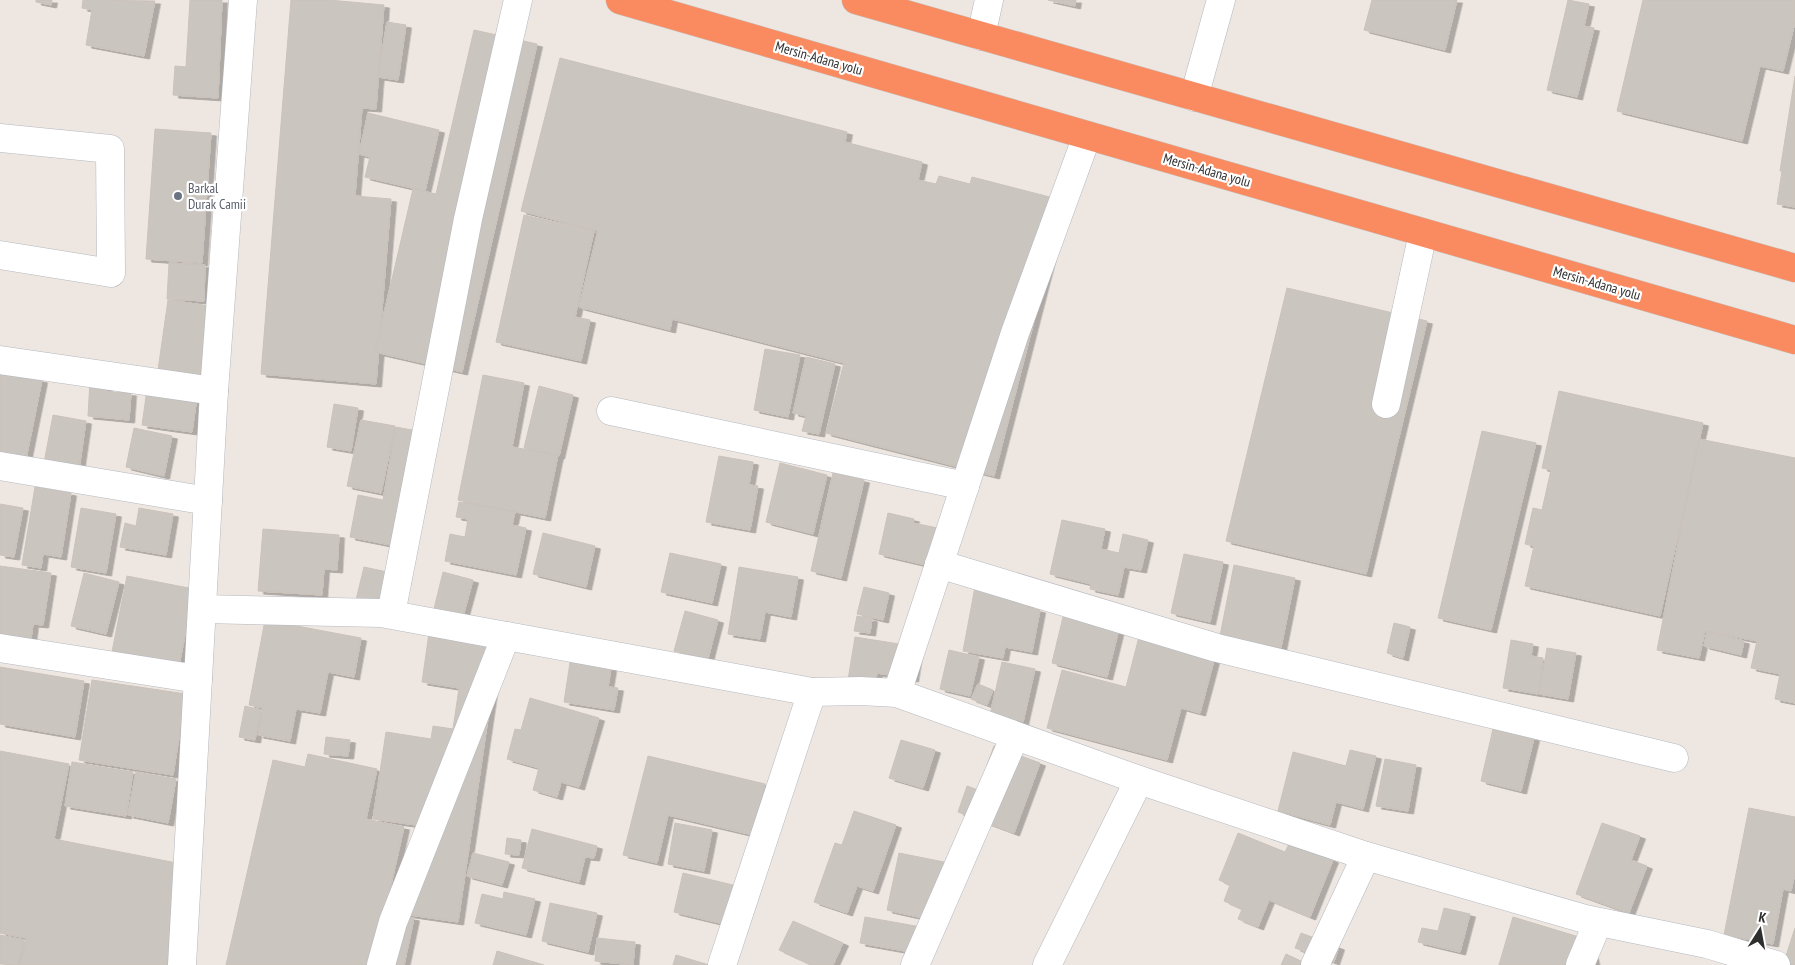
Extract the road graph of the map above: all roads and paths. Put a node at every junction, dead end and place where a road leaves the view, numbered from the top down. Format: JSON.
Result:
{"nodes":[{"id":1,"x":243,"y":0,"type":"edge"},
{"id":2,"x":518,"y":0,"type":"edge"},
{"id":3,"x":620,"y":0,"type":"edge"},
{"id":4,"x":989,"y":0,"type":"edge"},
{"id":5,"x":1221,"y":0,"type":"edge"},
{"id":6,"x":862,"y":1,"type":"edge"},
{"id":7,"x":981,"y":36,"type":"junction"},
{"id":8,"x":1194,"y":97,"type":"junction"},
{"id":9,"x":1087,"y":136,"type":"junction"},
{"id":10,"x":0,"y":138,"type":"edge"},
{"id":11,"x":1423,"y":233,"type":"junction"},
{"id":12,"x":0,"y":255,"type":"edge"},
{"id":13,"x":1795,"y":268,"type":"edge"},
{"id":14,"x":1795,"y":340,"type":"edge"},
{"id":15,"x":0,"y":360,"type":"edge"},
{"id":16,"x":214,"y":391,"type":"junction"},
{"id":17,"x":1386,"y":404,"type":"dead end"},
{"id":18,"x":611,"y":412,"type":"dead end"},
{"id":19,"x":0,"y":466,"type":"edge"},
{"id":20,"x":964,"y":486,"type":"junction"},
{"id":21,"x":208,"y":501,"type":"junction"},
{"id":22,"x":939,"y":564,"type":"junction"},
{"id":23,"x":202,"y":609,"type":"junction"},
{"id":24,"x":391,"y":614,"type":"junction"},
{"id":25,"x":506,"y":636,"type":"junction"},
{"id":26,"x":0,"y":648,"type":"edge"},
{"id":27,"x":198,"y":679,"type":"junction"},
{"id":28,"x":812,"y":692,"type":"junction"},
{"id":29,"x":897,"y":694,"type":"junction"},
{"id":30,"x":1016,"y":736,"type":"junction"},
{"id":31,"x":1674,"y":758,"type":"dead end"},
{"id":32,"x":1139,"y":780,"type":"junction"},
{"id":33,"x":1366,"y":856,"type":"junction"},
{"id":34,"x":1598,"y":922,"type":"junction"},
{"id":35,"x":182,"y":965,"type":"edge"},
{"id":36,"x":381,"y":965,"type":"edge"},
{"id":37,"x":722,"y":965,"type":"edge"},
{"id":38,"x":915,"y":965,"type":"edge"},
{"id":39,"x":1047,"y":965,"type":"edge"},
{"id":40,"x":1315,"y":965,"type":"edge"},
{"id":41,"x":1580,"y":965,"type":"edge"},
{"id":42,"x":1776,"y":965,"type":"edge"}],
"edges":[{"from":1,"to":16,"type":"street"},
{"from":2,"to":24,"type":"street"},
{"from":3,"to":9,"type":"highway","name":"Mersin-Adana yolu"},
{"from":4,"to":7,"type":"street"},
{"from":5,"to":8,"type":"street"},
{"from":6,"to":7,"type":"highway"},
{"from":7,"to":8,"type":"highway"},
{"from":8,"to":13,"type":"highway"},
{"from":9,"to":11,"type":"highway","name":"Mersin-Adana yolu"},
{"from":9,"to":20,"type":"street"},
{"from":10,"to":12,"type":"street"},
{"from":11,"to":14,"type":"highway","name":"Mersin-Adana yolu"},
{"from":11,"to":17,"type":"street"},
{"from":15,"to":16,"type":"street"},
{"from":16,"to":21,"type":"street"},
{"from":18,"to":20,"type":"street"},
{"from":19,"to":21,"type":"street"},
{"from":20,"to":22,"type":"street"},
{"from":21,"to":23,"type":"street"},
{"from":22,"to":29,"type":"street"},
{"from":22,"to":31,"type":"street"},
{"from":23,"to":24,"type":"street"},
{"from":23,"to":27,"type":"street"},
{"from":24,"to":25,"type":"street"},
{"from":25,"to":28,"type":"street"},
{"from":25,"to":36,"type":"street"},
{"from":26,"to":27,"type":"street"},
{"from":27,"to":35,"type":"street"},
{"from":28,"to":29,"type":"street"},
{"from":28,"to":37,"type":"street"},
{"from":29,"to":30,"type":"street"},
{"from":30,"to":32,"type":"street"},
{"from":30,"to":38,"type":"street"},
{"from":32,"to":33,"type":"street"},
{"from":32,"to":39,"type":"street"},
{"from":33,"to":34,"type":"street"},
{"from":33,"to":40,"type":"street"},
{"from":34,"to":41,"type":"street"},
{"from":34,"to":42,"type":"street"}]}
